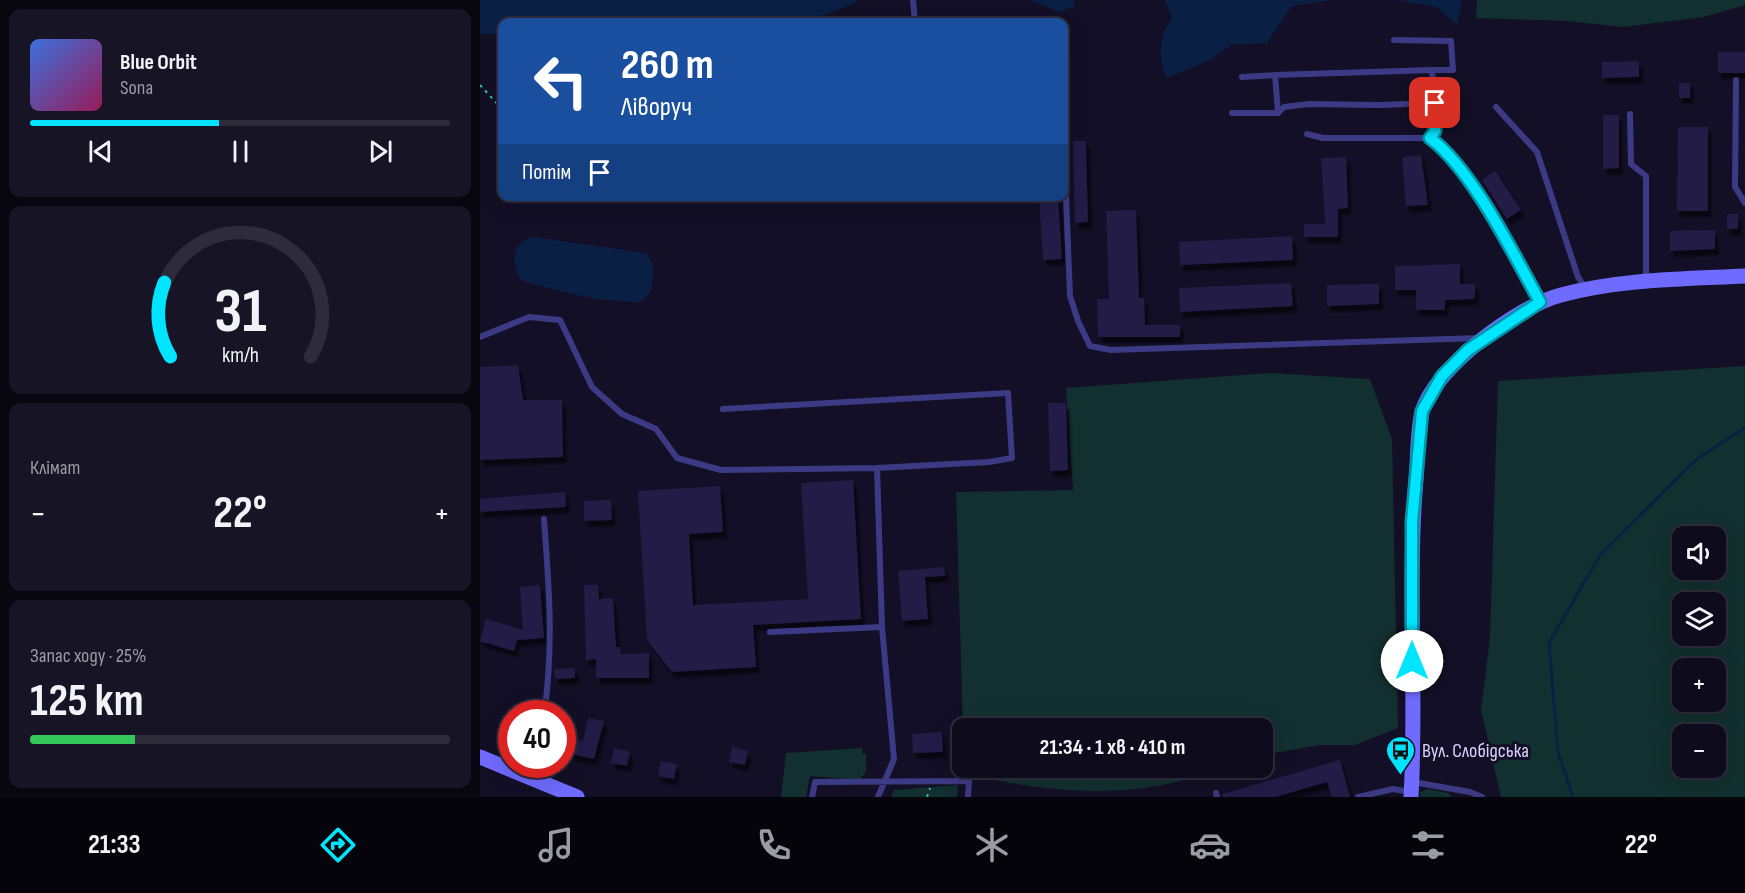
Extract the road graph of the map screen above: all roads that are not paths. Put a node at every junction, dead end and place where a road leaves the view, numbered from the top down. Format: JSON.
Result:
{"nodes":[{"id":1,"x":913,"y":0,"type":"edge"},
{"id":2,"x":915,"y":18,"type":"edge"},
{"id":3,"x":1394,"y":40,"type":"dead end"},
{"id":4,"x":1432,"y":70,"type":"junction"},
{"id":5,"x":1275,"y":75,"type":"junction"},
{"id":6,"x":1242,"y":77,"type":"dead end"},
{"id":7,"x":1736,"y":80,"type":"dead end"},
{"id":8,"x":1435,"y":103,"type":"junction"},
{"id":9,"x":1496,"y":106,"type":"dead end"},
{"id":10,"x":1232,"y":113,"type":"dead end"},
{"id":11,"x":1278,"y":113,"type":"junction"},
{"id":12,"x":1630,"y":114,"type":"dead end"},
{"id":13,"x":1307,"y":134,"type":"dead end"},
{"id":14,"x":1430,"y":138,"type":"junction"},
{"id":15,"x":1066,"y":201,"type":"edge"},
{"id":16,"x":1745,"y":203,"type":"edge"},
{"id":17,"x":1745,"y":276,"type":"edge"},
{"id":18,"x":1646,"y":280,"type":"junction"},
{"id":19,"x":1586,"y":290,"type":"junction"},
{"id":20,"x":1540,"y":302,"type":"junction"},
{"id":21,"x":480,"y":337,"type":"edge"},
{"id":22,"x":1486,"y":338,"type":"junction"},
{"id":23,"x":723,"y":409,"type":"dead end"},
{"id":24,"x":877,"y":468,"type":"junction"},
{"id":25,"x":544,"y":519,"type":"dead end"},
{"id":26,"x":882,"y":627,"type":"junction"},
{"id":27,"x":770,"y":632,"type":"dead end"},
{"id":28,"x":546,"y":700,"type":"edge"},
{"id":29,"x":480,"y":757,"type":"edge"},
{"id":30,"x":498,"y":762,"type":"edge"},
{"id":31,"x":545,"y":778,"type":"edge"},
{"id":32,"x":884,"y":783,"type":"junction"},
{"id":33,"x":1411,"y":791,"type":"edge"},
{"id":34,"x":577,"y":797,"type":"edge"},
{"id":35,"x":812,"y":797,"type":"edge"},
{"id":36,"x":878,"y":797,"type":"edge"},
{"id":37,"x":968,"y":797,"type":"edge"},
{"id":38,"x":1358,"y":797,"type":"edge"},
{"id":39,"x":1482,"y":797,"type":"edge"}],
"edges":[{"from":1,"to":2,"type":"lane"},
{"from":3,"to":4,"type":"lane"},
{"from":4,"to":5,"type":"lane"},
{"from":4,"to":8,"type":"lane"},
{"from":5,"to":6,"type":"lane"},
{"from":5,"to":11,"type":"lane"},
{"from":7,"to":16,"type":"lane"},
{"from":8,"to":11,"type":"lane"},
{"from":8,"to":14,"type":"lane"},
{"from":9,"to":19,"type":"lane"},
{"from":10,"to":11,"type":"lane"},
{"from":12,"to":18,"type":"lane"},
{"from":13,"to":14,"type":"lane"},
{"from":14,"to":20,"type":"lane"},
{"from":15,"to":22,"type":"lane"},
{"from":17,"to":18,"type":"street"},
{"from":18,"to":19,"type":"street"},
{"from":19,"to":20,"type":"street"},
{"from":20,"to":22,"type":"street"},
{"from":21,"to":24,"type":"lane"},
{"from":22,"to":33,"type":"street"},
{"from":23,"to":24,"type":"lane"},
{"from":24,"to":26,"type":"lane"},
{"from":25,"to":28,"type":"lane"},
{"from":26,"to":27,"type":"lane"},
{"from":26,"to":32,"type":"lane"},
{"from":29,"to":30,"type":"street"},
{"from":31,"to":34,"type":"street"},
{"from":32,"to":35,"type":"lane"},
{"from":32,"to":36,"type":"lane"},
{"from":32,"to":37,"type":"lane"},
{"from":33,"to":38,"type":"lane"},
{"from":33,"to":39,"type":"lane"}]}
